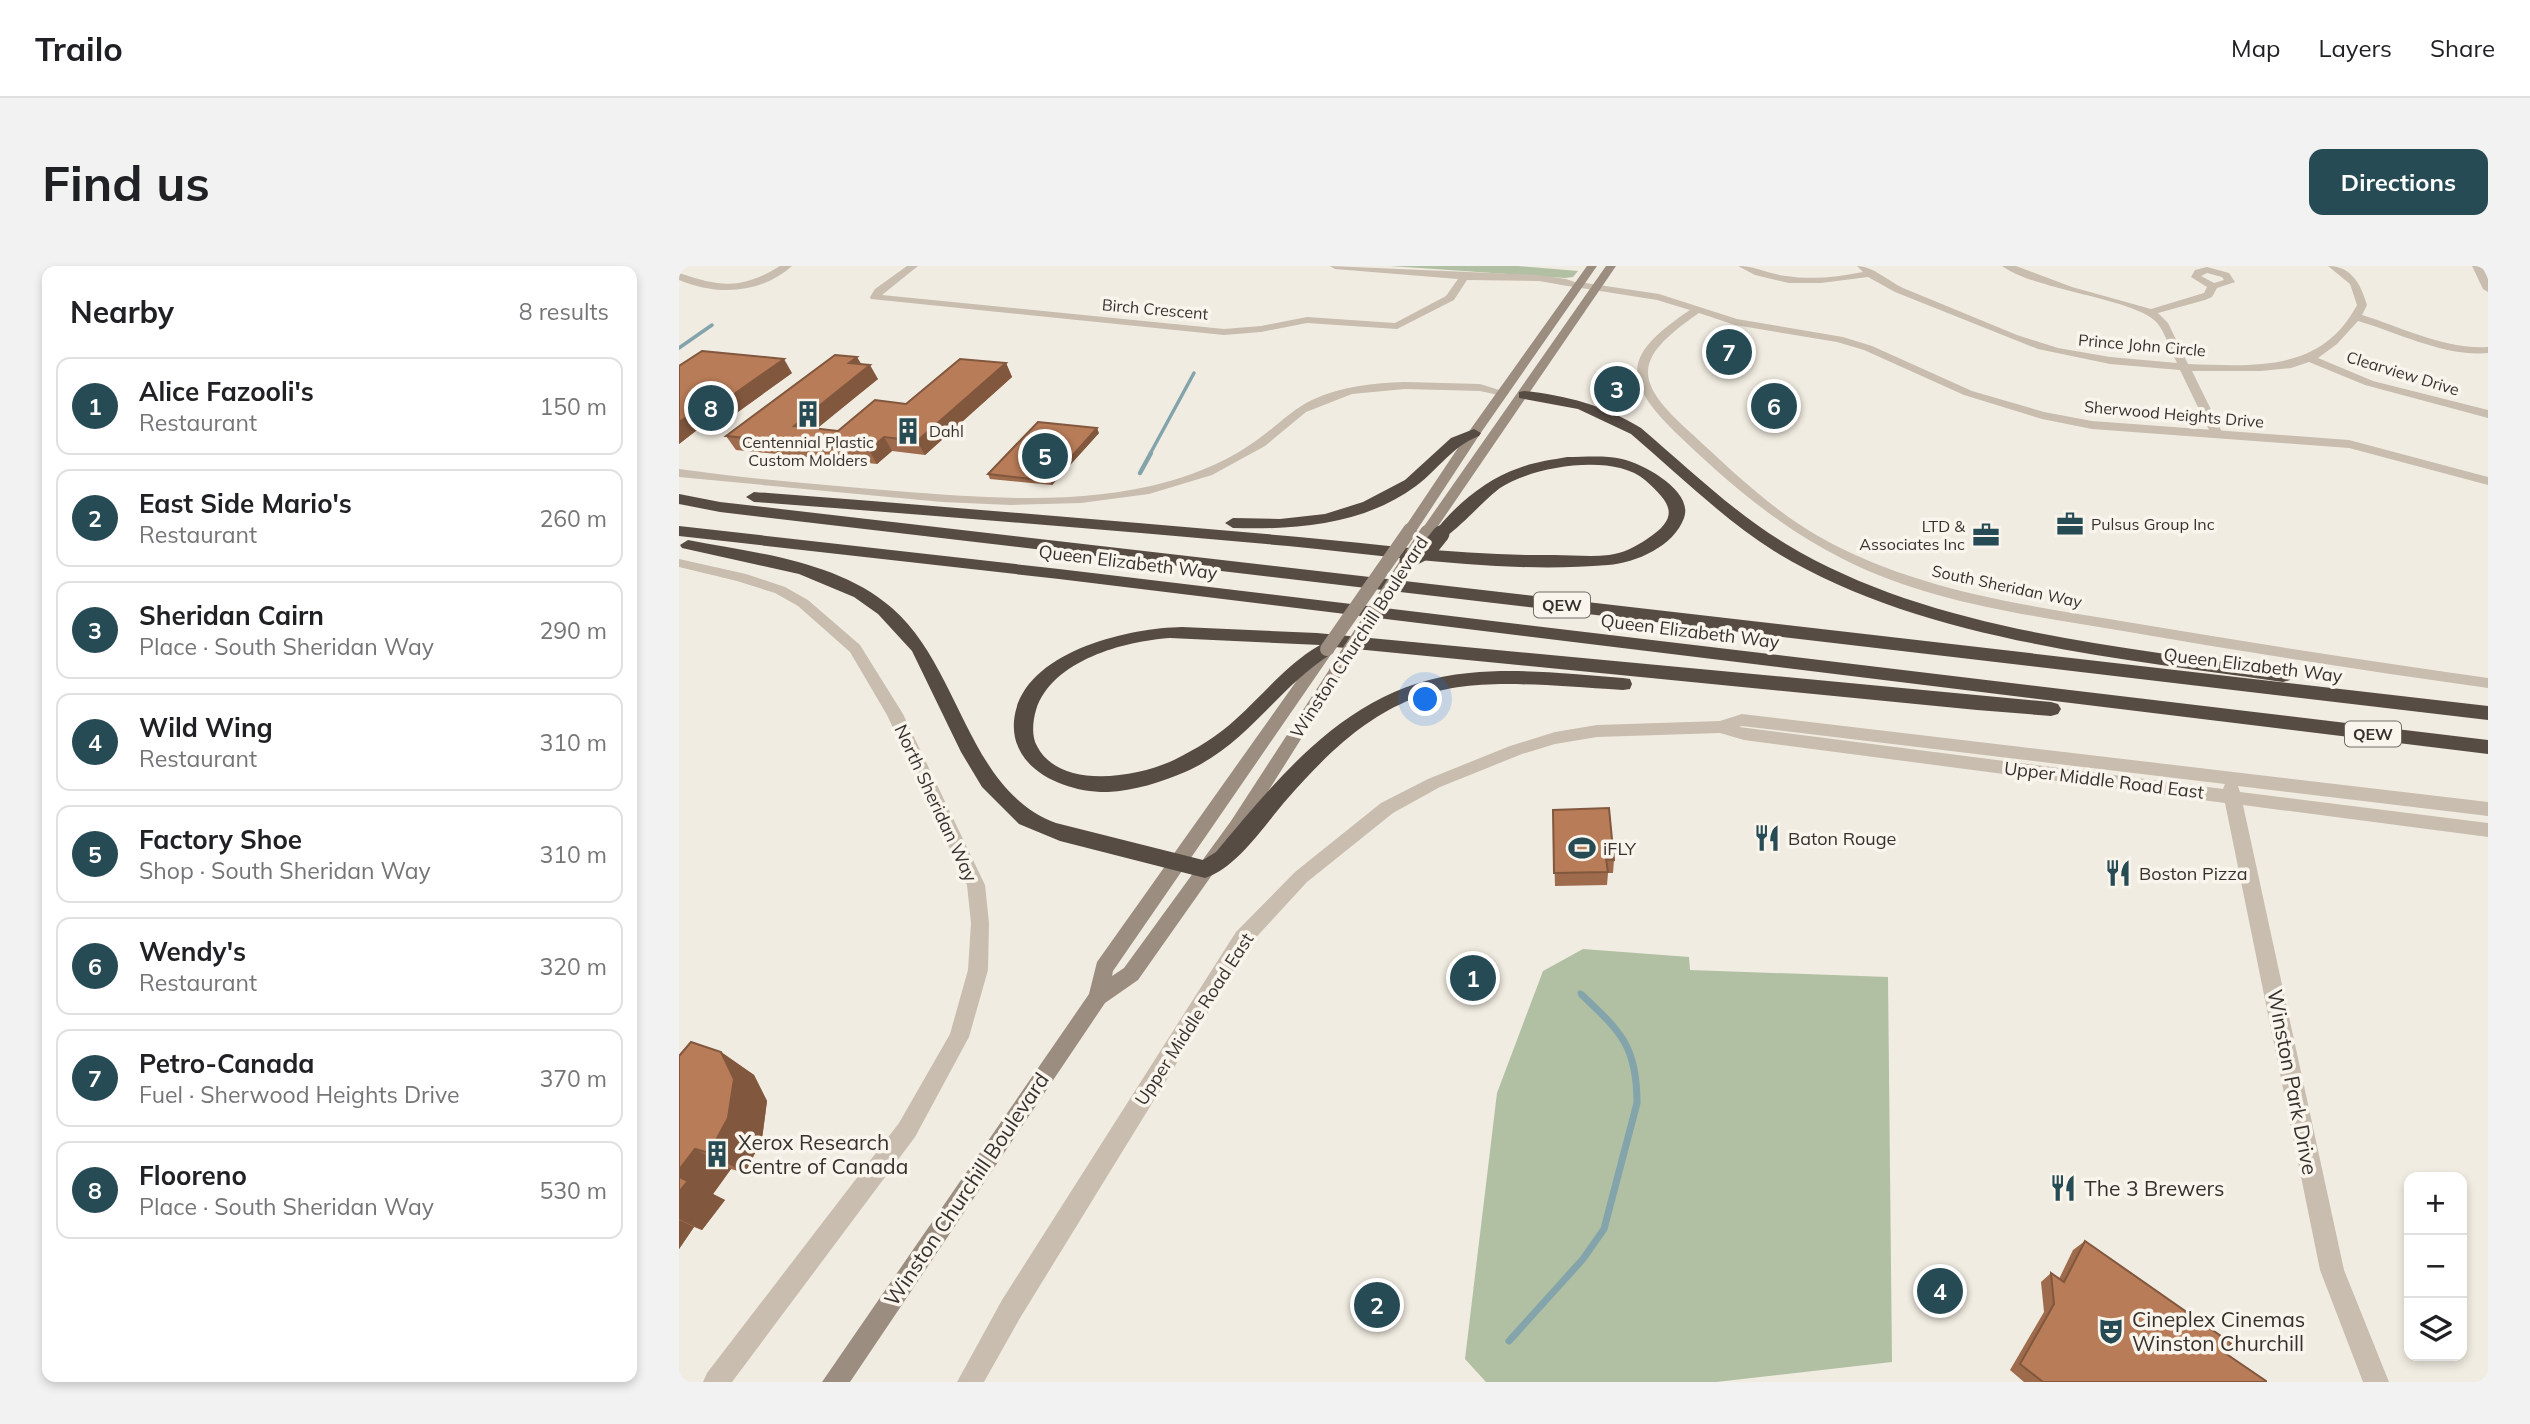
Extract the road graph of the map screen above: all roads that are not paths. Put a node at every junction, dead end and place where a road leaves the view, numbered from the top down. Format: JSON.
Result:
{"nodes":[{"id":1,"x":787,"y":266,"type":"edge"},
{"id":2,"x":913,"y":266,"type":"edge"},
{"id":3,"x":1335,"y":266,"type":"edge"},
{"id":4,"x":1592,"y":266,"type":"edge"},
{"id":5,"x":1611,"y":266,"type":"edge"},
{"id":6,"x":1743,"y":266,"type":"edge"},
{"id":7,"x":2007,"y":266,"type":"edge"},
{"id":8,"x":2333,"y":266,"type":"edge"},
{"id":9,"x":2477,"y":266,"type":"edge"},
{"id":10,"x":1865,"y":270,"type":"edge"},
{"id":11,"x":679,"y":276,"type":"edge"},
{"id":12,"x":1464,"y":277,"type":"junction"},
{"id":13,"x":1579,"y":285,"type":"junction"},
{"id":14,"x":2213,"y":286,"type":"dead end"},
{"id":15,"x":1597,"y":287,"type":"junction"},
{"id":16,"x":2488,"y":289,"type":"edge"},
{"id":17,"x":1697,"y":310,"type":"junction"},
{"id":18,"x":2151,"y":312,"type":"junction"},
{"id":19,"x":2357,"y":317,"type":"junction"},
{"id":20,"x":2488,"y":350,"type":"edge"},
{"id":21,"x":2310,"y":359,"type":"junction"},
{"id":22,"x":2184,"y":365,"type":"junction"},
{"id":23,"x":1503,"y":393,"type":"junction"},
{"id":24,"x":1524,"y":395,"type":"junction"},
{"id":25,"x":2488,"y":414,"type":"edge"},
{"id":26,"x":1474,"y":433,"type":"junction"},
{"id":27,"x":2217,"y":434,"type":"junction"},
{"id":28,"x":679,"y":473,"type":"edge"},
{"id":29,"x":2488,"y":481,"type":"edge"},
{"id":30,"x":679,"y":498,"type":"edge"},
{"id":31,"x":933,"y":510,"type":"junction"},
{"id":32,"x":679,"y":531,"type":"edge"},
{"id":33,"x":1434,"y":533,"type":"junction"},
{"id":34,"x":679,"y":543,"type":"edge"},
{"id":35,"x":1408,"y":560,"type":"joint"},
{"id":36,"x":679,"y":563,"type":"edge"},
{"id":37,"x":1327,"y":649,"type":"joint"},
{"id":38,"x":1307,"y":668,"type":"junction"},
{"id":39,"x":2488,"y":683,"type":"edge"},
{"id":40,"x":1849,"y":694,"type":"junction"},
{"id":41,"x":2446,"y":708,"type":"junction"},
{"id":42,"x":2488,"y":713,"type":"edge"},
{"id":43,"x":2259,"y":720,"type":"junction"},
{"id":44,"x":2488,"y":747,"type":"edge"},
{"id":45,"x":2230,"y":786,"type":"junction"},
{"id":46,"x":2488,"y":809,"type":"edge"},
{"id":47,"x":2488,"y":830,"type":"edge"},
{"id":48,"x":1178,"y":862,"type":"junction"},
{"id":49,"x":1205,"y":869,"type":"junction"},
{"id":50,"x":1098,"y":997,"type":"junction"},
{"id":51,"x":716,"y":1382,"type":"edge"},
{"id":52,"x":835,"y":1382,"type":"edge"},
{"id":53,"x":970,"y":1382,"type":"edge"},
{"id":54,"x":2376,"y":1382,"type":"edge"}],
"edges":[{"from":1,"to":11,"type":"street"},
{"from":2,"to":12,"type":"street","name":"Birch Crescent"},
{"from":3,"to":12,"type":"street","name":"Sherwood Heights Drive"},
{"from":4,"to":13,"type":"main road","name":"Winston Churchill Boulevard"},
{"from":5,"to":15,"type":"main road","name":"Winston Churchill Boulevard"},
{"from":6,"to":10,"type":"street"},
{"from":7,"to":18,"type":"street"},
{"from":8,"to":19,"type":"street"},
{"from":9,"to":16,"type":"street"},
{"from":10,"to":22,"type":"street","name":"Prince John Circle"},
{"from":12,"to":13,"type":"street","name":"Sherwood Heights Drive"},
{"from":13,"to":15,"type":"street","name":"Sherwood Heights Drive"},
{"from":13,"to":23,"type":"main road","name":"Winston Churchill Boulevard"},
{"from":14,"to":18,"type":"street"},
{"from":15,"to":17,"type":"street","name":"Sherwood Heights Drive"},
{"from":15,"to":24,"type":"main road","name":"Winston Churchill Boulevard"},
{"from":17,"to":27,"type":"street","name":"Sherwood Heights Drive"},
{"from":17,"to":39,"type":"street","name":"South Sheridan Way"},
{"from":18,"to":22,"type":"street"},
{"from":19,"to":20,"type":"street"},
{"from":19,"to":21,"type":"street","name":"Prince John Circle"},
{"from":21,"to":22,"type":"street","name":"Prince John Circle"},
{"from":21,"to":25,"type":"street","name":"Clearview Drive"},
{"from":22,"to":27,"type":"street"},
{"from":23,"to":24,"type":"street"},
{"from":23,"to":26,"type":"main road","name":"Winston Churchill Boulevard"},
{"from":23,"to":28,"type":"street"},
{"from":24,"to":33,"type":"main road","name":"Winston Churchill Boulevard"},
{"from":24,"to":41,"type":"highway"},
{"from":26,"to":31,"type":"highway"},
{"from":26,"to":37,"type":"main road","name":"Winston Churchill Boulevard","bridge":true},
{"from":27,"to":29,"type":"street","name":"Sherwood Heights Drive"},
{"from":30,"to":31,"type":"highway"},
{"from":30,"to":41,"type":"highway","name":"Queen Elizabeth Way","number":"QEW"},
{"from":31,"to":33,"type":"highway"},
{"from":32,"to":43,"type":"highway","name":"Queen Elizabeth Way","number":"QEW"},
{"from":33,"to":35,"type":"highway","bridge":true},
{"from":34,"to":48,"type":"highway"},
{"from":35,"to":49,"type":"main road","name":"Winston Churchill Boulevard","bridge":true},
{"from":36,"to":51,"type":"street","name":"North Sheridan Way"},
{"from":37,"to":38,"type":"highway"},
{"from":38,"to":40,"type":"highway"},
{"from":38,"to":48,"type":"main road","name":"Winston Churchill Boulevard"},
{"from":40,"to":43,"type":"highway"},
{"from":40,"to":49,"type":"highway"},
{"from":41,"to":42,"type":"highway","name":"Queen Elizabeth Way","number":"QEW"},
{"from":43,"to":44,"type":"highway","name":"Queen Elizabeth Way","number":"QEW"},
{"from":45,"to":46,"type":"street","name":"Upper Middle Road East"},
{"from":45,"to":47,"type":"street","name":"Upper Middle Road East"},
{"from":45,"to":53,"type":"street","name":"Upper Middle Road East"},
{"from":45,"to":54,"type":"street","name":"Winston Park Drive"},
{"from":48,"to":49,"type":"highway"},
{"from":48,"to":50,"type":"main road","name":"Winston Churchill Boulevard"},
{"from":49,"to":50,"type":"main road","name":"Winston Churchill Boulevard"},
{"from":50,"to":52,"type":"main road","name":"Winston Churchill Boulevard"}]}
